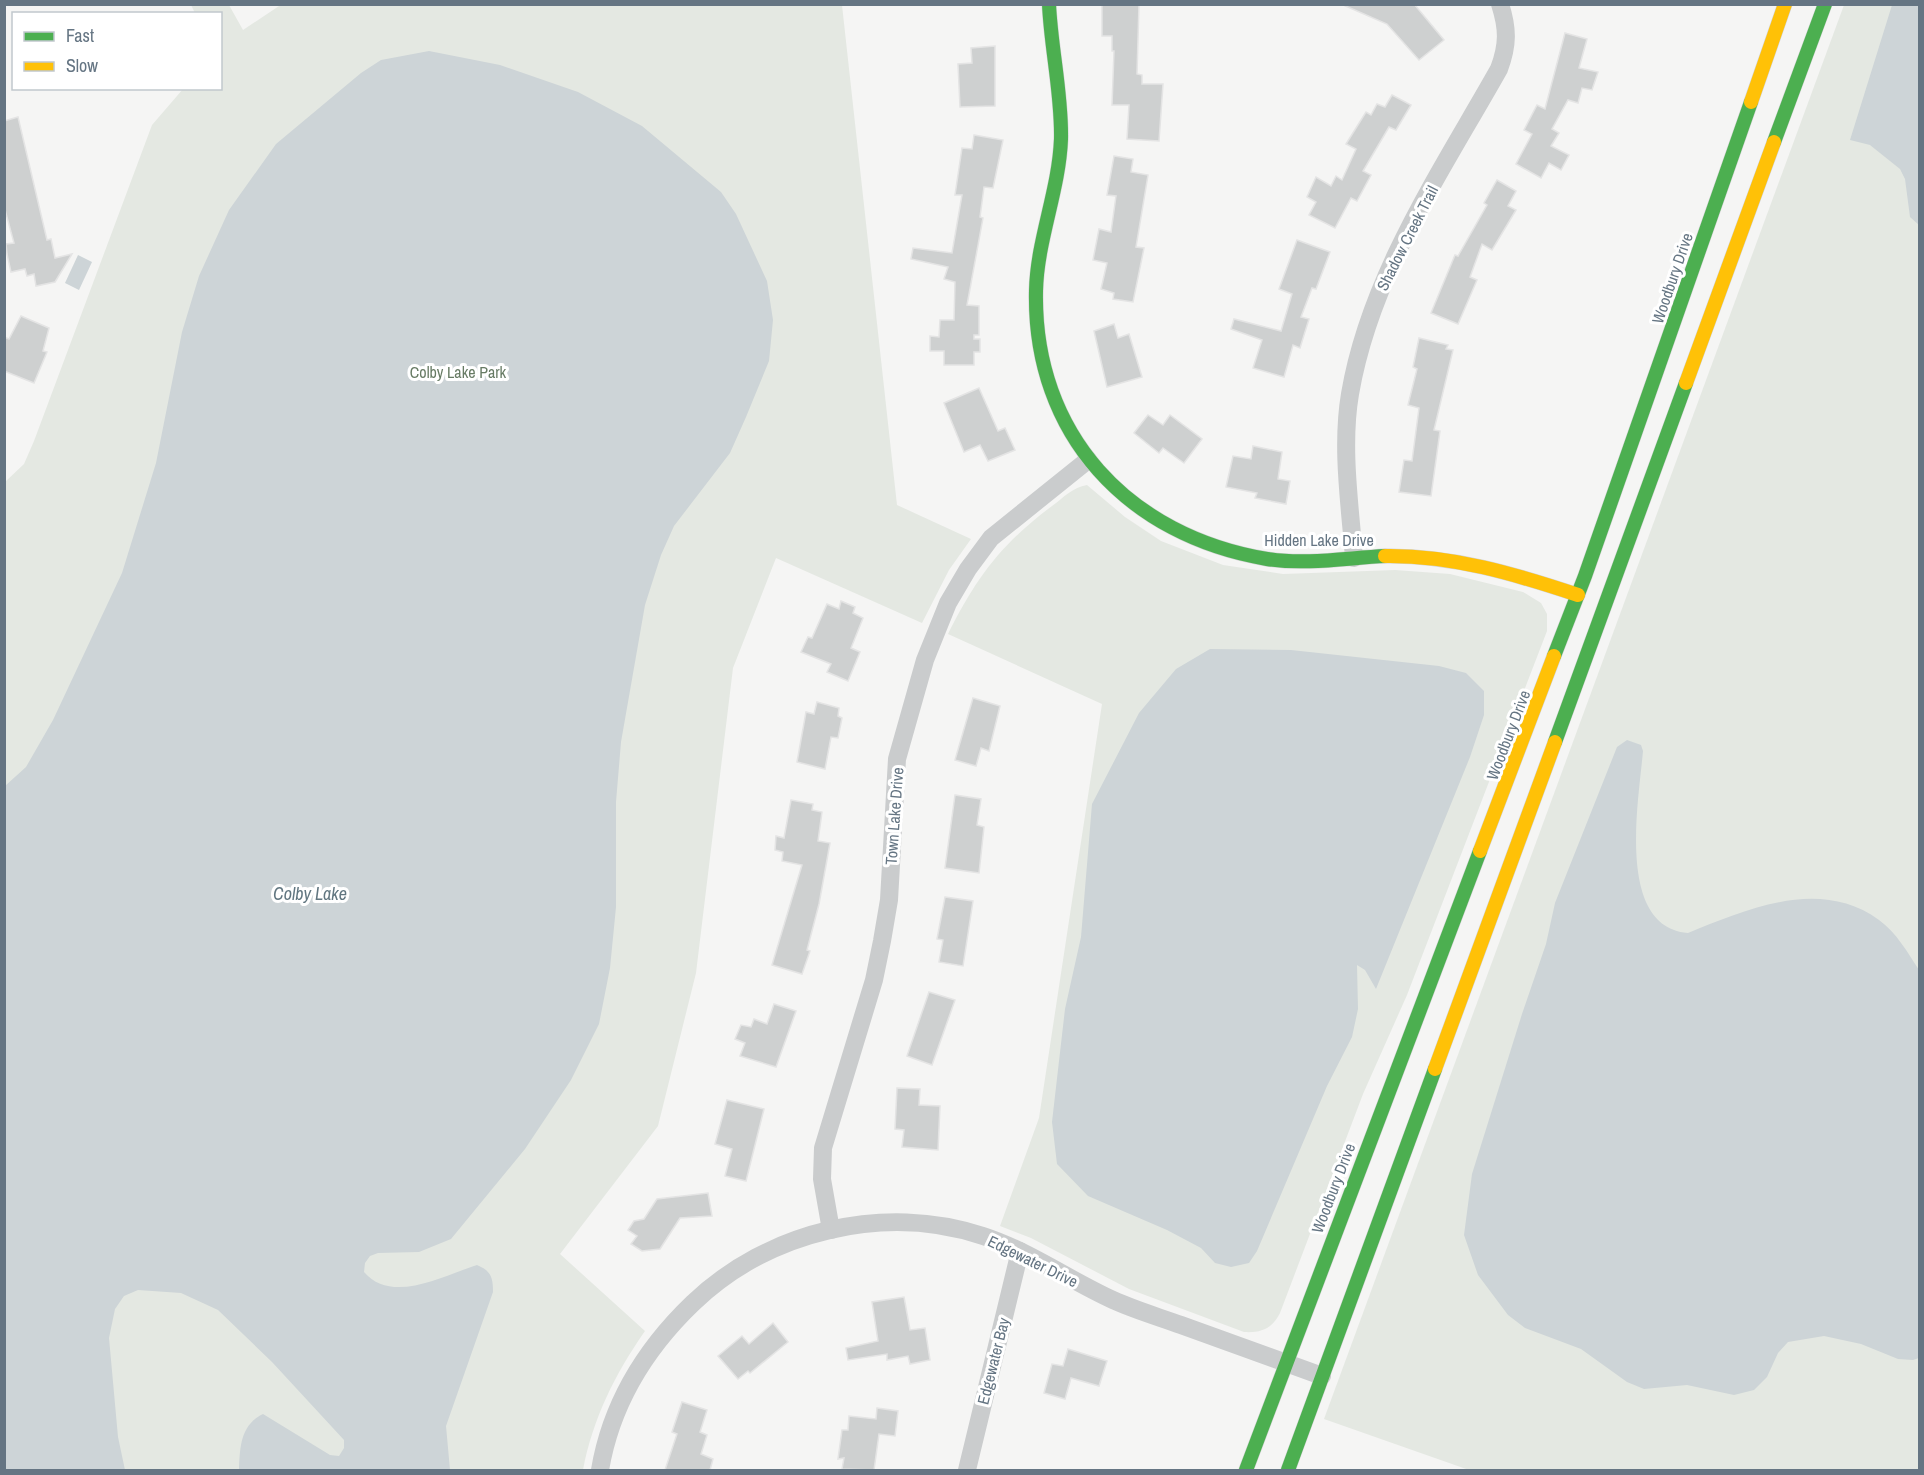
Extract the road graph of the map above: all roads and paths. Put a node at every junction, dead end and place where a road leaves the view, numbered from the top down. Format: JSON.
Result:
{"nodes":[{"id":1,"x":1049,"y":4,"type":"edge"},
{"id":2,"x":1500,"y":4,"type":"edge"},
{"id":3,"x":1785,"y":4,"type":"edge"},
{"id":4,"x":1825,"y":4,"type":"edge"},
{"id":5,"x":1088,"y":460,"type":"junction"},
{"id":6,"x":1354,"y":558,"type":"junction"},
{"id":7,"x":1578,"y":596,"type":"junction"},
{"id":8,"x":831,"y":1230,"type":"junction"},
{"id":9,"x":1020,"y":1251,"type":"junction"},
{"id":10,"x":1285,"y":1363,"type":"junction"},
{"id":11,"x":1322,"y":1377,"type":"junction"},
{"id":12,"x":600,"y":1470,"type":"edge"},
{"id":13,"x":967,"y":1470,"type":"edge"},
{"id":14,"x":1246,"y":1470,"type":"edge"},
{"id":15,"x":1288,"y":1470,"type":"edge"}],
"edges":[{"from":1,"to":5,"type":"main road","name":"Hidden Lake Drive"},
{"from":2,"to":6,"type":"street","name":"Shadow Creek Trail"},
{"from":3,"to":7,"type":"main road","name":"Woodbury Drive"},
{"from":4,"to":11,"type":"main road"},
{"from":5,"to":6,"type":"main road","name":"Hidden Lake Drive"},
{"from":5,"to":8,"type":"street","name":"Town Lake Drive"},
{"from":6,"to":7,"type":"main road","name":"Hidden Lake Drive"},
{"from":7,"to":10,"type":"main road","name":"Woodbury Drive"},
{"from":8,"to":9,"type":"street","name":"Edgewater Drive"},
{"from":8,"to":12,"type":"street","name":"Edgewater Drive"},
{"from":9,"to":10,"type":"street","name":"Edgewater Drive"},
{"from":9,"to":13,"type":"street","name":"Edgewater Bay"},
{"from":10,"to":11,"type":"street","name":"Edgewater Drive"},
{"from":10,"to":14,"type":"main road","name":"Woodbury Drive"},
{"from":11,"to":15,"type":"main road"}]}
